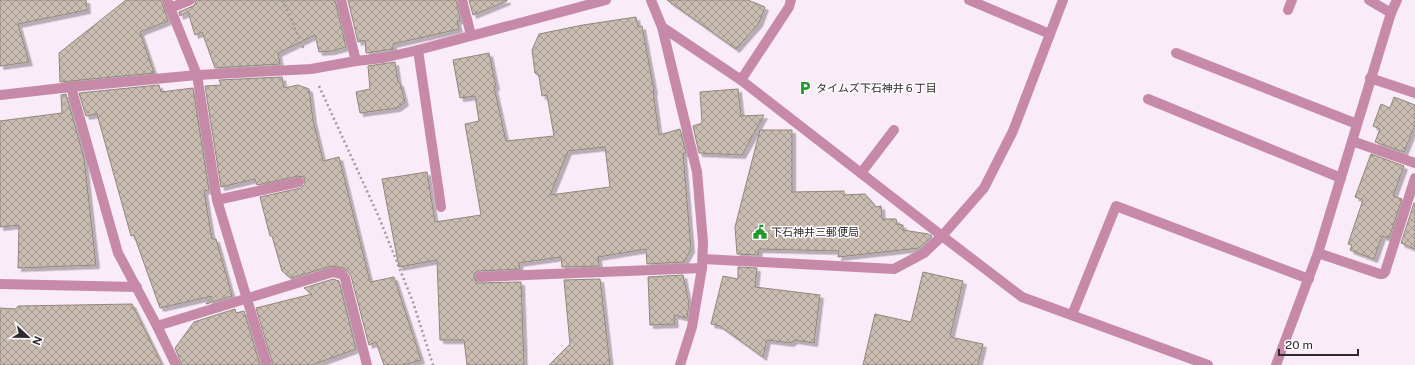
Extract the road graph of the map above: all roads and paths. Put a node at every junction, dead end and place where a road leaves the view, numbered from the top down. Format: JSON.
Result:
{"nodes":[{"id":1,"x":190,"y":0,"type":"edge"},
{"id":2,"x":283,"y":0,"type":"edge"},
{"id":3,"x":342,"y":0,"type":"edge"},
{"id":4,"x":462,"y":0,"type":"edge"},
{"id":5,"x":606,"y":0,"type":"edge"},
{"id":6,"x":651,"y":0,"type":"edge"},
{"id":7,"x":791,"y":0,"type":"edge"},
{"id":8,"x":969,"y":0,"type":"edge"},
{"id":9,"x":1063,"y":0,"type":"edge"},
{"id":10,"x":1292,"y":0,"type":"edge"},
{"id":11,"x":1369,"y":0,"type":"edge"},
{"id":12,"x":1397,"y":0,"type":"edge"},
{"id":13,"x":169,"y":4,"type":"edge"},
{"id":14,"x":1288,"y":10,"type":"dead end"},
{"id":15,"x":1390,"y":13,"type":"junction"},
{"id":16,"x":662,"y":27,"type":"junction"},
{"id":17,"x":1050,"y":34,"type":"junction"},
{"id":18,"x":471,"y":35,"type":"junction"},
{"id":19,"x":418,"y":50,"type":"junction"},
{"id":20,"x":1176,"y":53,"type":"dead end"},
{"id":21,"x":356,"y":61,"type":"junction"},
{"id":22,"x":311,"y":68,"type":"junction"},
{"id":23,"x":197,"y":75,"type":"junction"},
{"id":24,"x":1370,"y":78,"type":"junction"},
{"id":25,"x":741,"y":80,"type":"junction"},
{"id":26,"x":71,"y":87,"type":"junction"},
{"id":27,"x":1415,"y":94,"type":"edge"},
{"id":28,"x":0,"y":95,"type":"edge"},
{"id":29,"x":1148,"y":99,"type":"dead end"},
{"id":30,"x":1357,"y":124,"type":"junction"},
{"id":31,"x":894,"y":130,"type":"dead end"},
{"id":32,"x":1352,"y":141,"type":"junction"},
{"id":33,"x":1415,"y":163,"type":"edge"},
{"id":34,"x":861,"y":173,"type":"junction"},
{"id":35,"x":1341,"y":178,"type":"junction"},
{"id":36,"x":1415,"y":178,"type":"edge"},
{"id":37,"x":299,"y":182,"type":"dead end"},
{"id":38,"x":217,"y":200,"type":"junction"},
{"id":39,"x":441,"y":207,"type":"dead end"},
{"id":40,"x":942,"y":236,"type":"junction"},
{"id":41,"x":1318,"y":253,"type":"junction"},
{"id":42,"x":702,"y":264,"type":"junction"},
{"id":43,"x":480,"y":278,"type":"dead end"},
{"id":44,"x":1309,"y":278,"type":"junction"},
{"id":45,"x":0,"y":284,"type":"edge"},
{"id":46,"x":137,"y":287,"type":"junction"},
{"id":47,"x":247,"y":298,"type":"junction"},
{"id":48,"x":1072,"y":315,"type":"junction"},
{"id":49,"x":157,"y":326,"type":"junction"},
{"id":50,"x":176,"y":365,"type":"edge"},
{"id":51,"x":266,"y":365,"type":"edge"},
{"id":52,"x":368,"y":365,"type":"edge"},
{"id":53,"x":433,"y":365,"type":"edge"},
{"id":54,"x":680,"y":365,"type":"edge"},
{"id":55,"x":1208,"y":365,"type":"edge"},
{"id":56,"x":1276,"y":365,"type":"edge"}],
"edges":[{"from":1,"to":13,"type":"street"},
{"from":2,"to":22,"type":"path"},
{"from":3,"to":21,"type":"street"},
{"from":4,"to":18,"type":"street"},
{"from":5,"to":18,"type":"street"},
{"from":6,"to":16,"type":"street"},
{"from":7,"to":25,"type":"street"},
{"from":8,"to":17,"type":"street"},
{"from":9,"to":17,"type":"street"},
{"from":10,"to":14,"type":"street"},
{"from":11,"to":15,"type":"street"},
{"from":12,"to":15,"type":"street"},
{"from":13,"to":23,"type":"street"},
{"from":15,"to":24,"type":"street"},
{"from":16,"to":25,"type":"street"},
{"from":16,"to":42,"type":"street"},
{"from":17,"to":40,"type":"street"},
{"from":18,"to":19,"type":"street"},
{"from":19,"to":21,"type":"street"},
{"from":19,"to":39,"type":"street"},
{"from":20,"to":30,"type":"street"},
{"from":21,"to":22,"type":"street"},
{"from":22,"to":23,"type":"street"},
{"from":22,"to":53,"type":"path"},
{"from":23,"to":26,"type":"street"},
{"from":23,"to":38,"type":"street"},
{"from":24,"to":27,"type":"street"},
{"from":24,"to":30,"type":"street"},
{"from":25,"to":34,"type":"street"},
{"from":26,"to":28,"type":"street"},
{"from":26,"to":46,"type":"street"},
{"from":29,"to":35,"type":"street"},
{"from":30,"to":32,"type":"street"},
{"from":31,"to":34,"type":"street"},
{"from":32,"to":33,"type":"street"},
{"from":32,"to":35,"type":"street"},
{"from":34,"to":40,"type":"street"},
{"from":35,"to":41,"type":"street"},
{"from":36,"to":41,"type":"street"},
{"from":37,"to":38,"type":"street"},
{"from":38,"to":47,"type":"street"},
{"from":40,"to":42,"type":"street"},
{"from":40,"to":48,"type":"street"},
{"from":41,"to":44,"type":"street"},
{"from":42,"to":43,"type":"street"},
{"from":42,"to":54,"type":"street"},
{"from":44,"to":48,"type":"street"},
{"from":44,"to":56,"type":"street"},
{"from":45,"to":46,"type":"street"},
{"from":46,"to":49,"type":"street"},
{"from":47,"to":49,"type":"street"},
{"from":47,"to":51,"type":"street"},
{"from":47,"to":52,"type":"street"},
{"from":48,"to":55,"type":"street"},
{"from":49,"to":50,"type":"street"}]}
